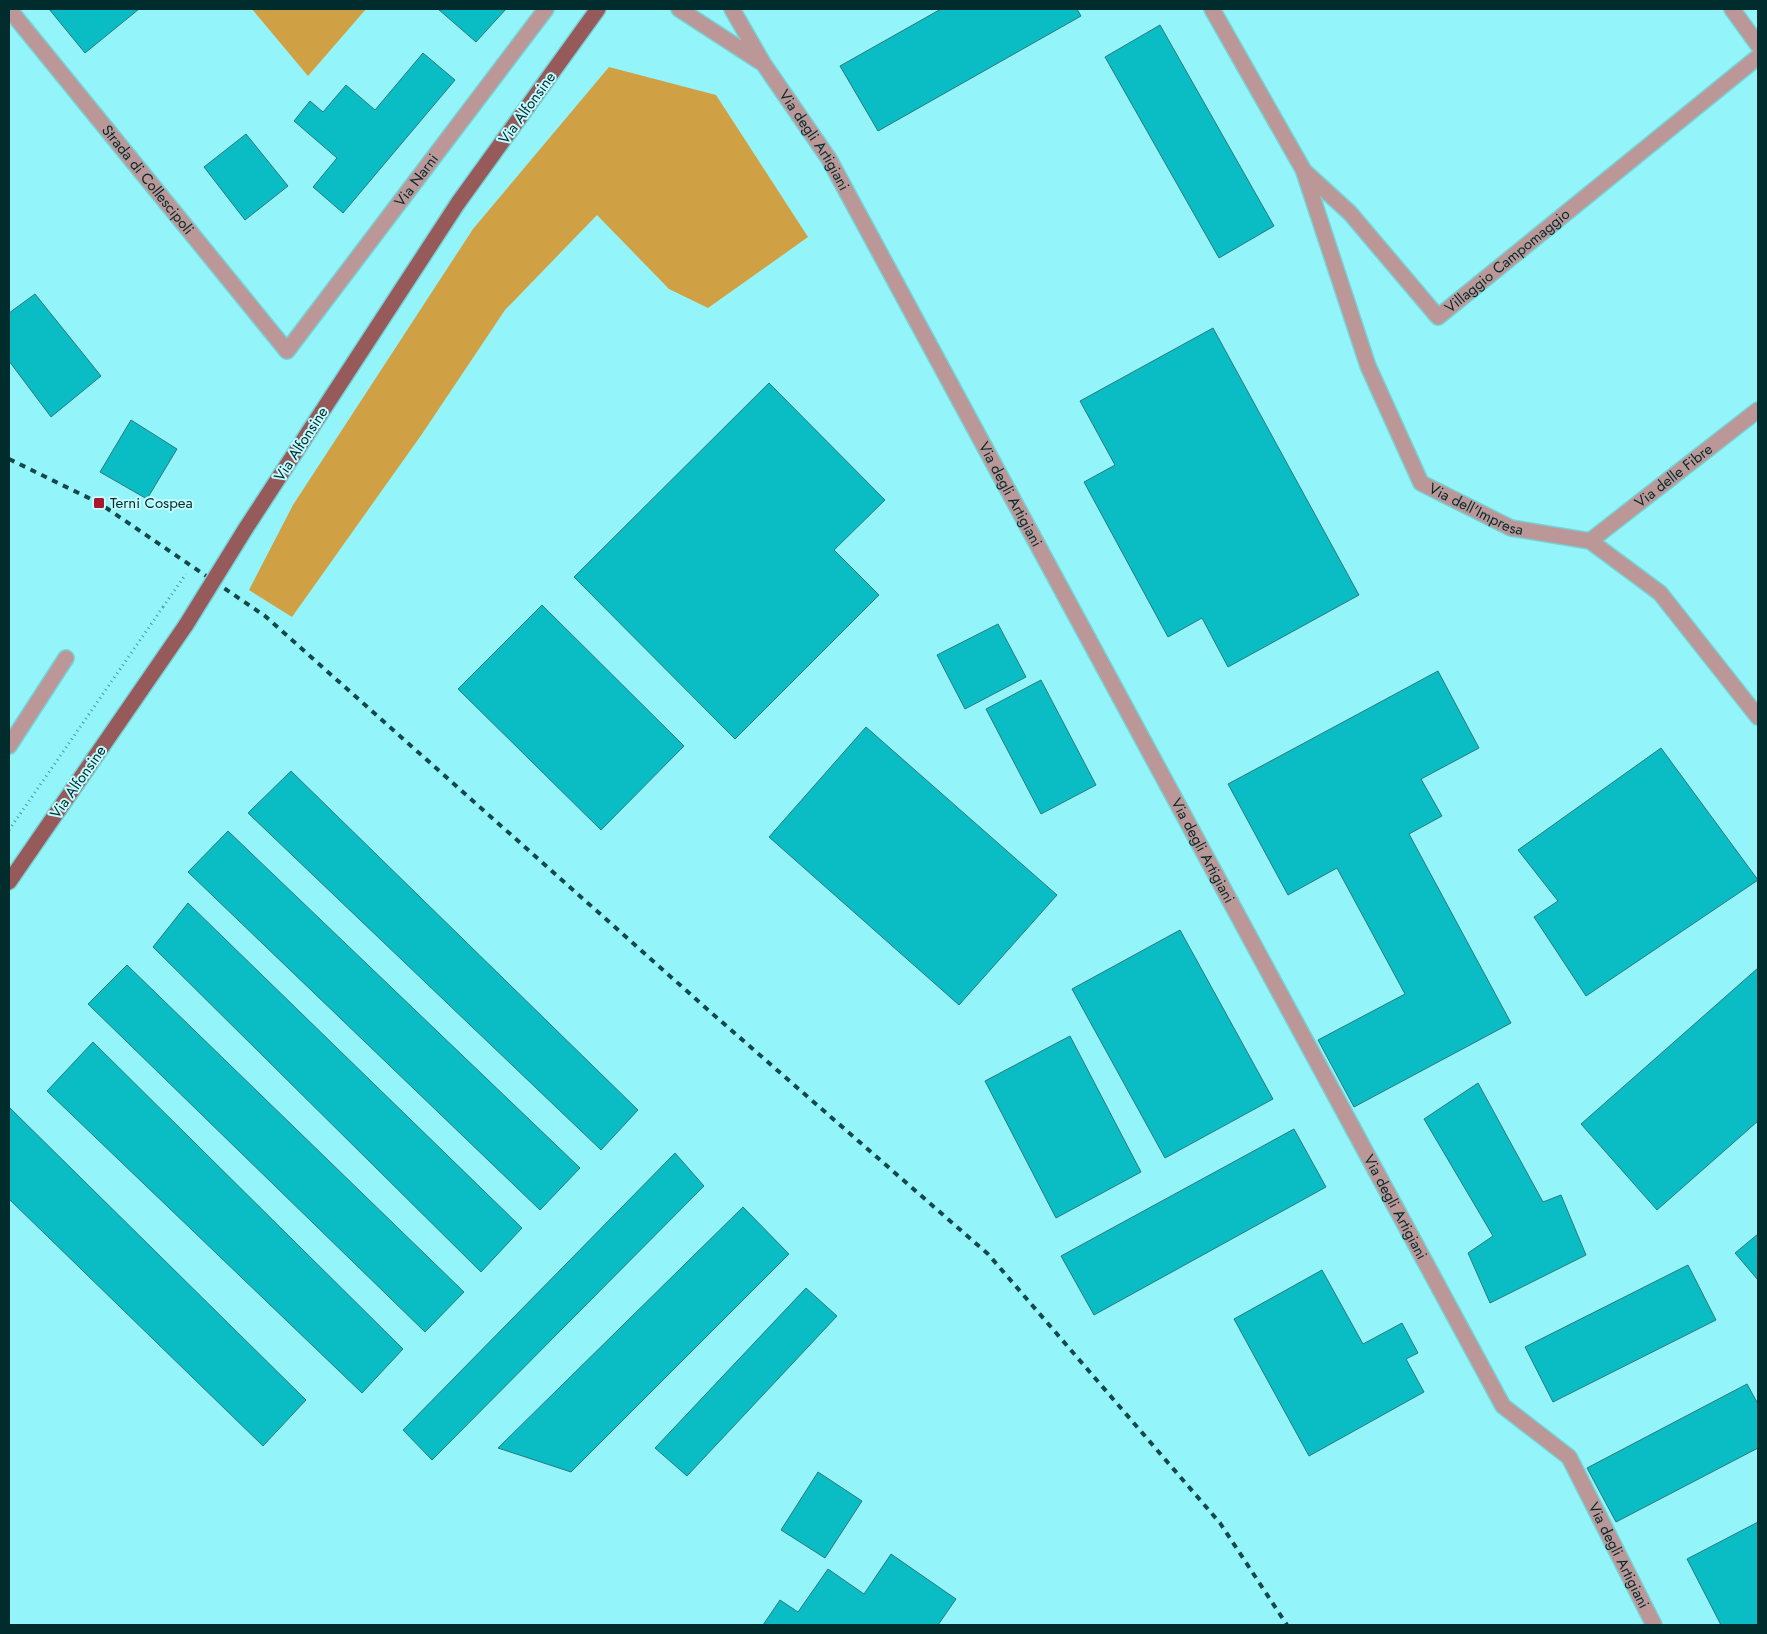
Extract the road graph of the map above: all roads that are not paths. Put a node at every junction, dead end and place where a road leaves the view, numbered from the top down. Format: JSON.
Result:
{"nodes":[{"id":1,"x":9,"y":9,"type":"edge"},
{"id":2,"x":546,"y":9,"type":"edge"},
{"id":3,"x":598,"y":9,"type":"edge"},
{"id":4,"x":679,"y":9,"type":"edge"},
{"id":5,"x":732,"y":9,"type":"edge"},
{"id":6,"x":1212,"y":9,"type":"edge"},
{"id":7,"x":1732,"y":9,"type":"edge"},
{"id":8,"x":1758,"y":45,"type":"edge"},
{"id":9,"x":1758,"y":57,"type":"edge"},
{"id":10,"x":763,"y":63,"type":"junction"},
{"id":11,"x":1304,"y":171,"type":"junction"},
{"id":12,"x":287,"y":351,"type":"joint"},
{"id":13,"x":1758,"y":410,"type":"edge"},
{"id":14,"x":1590,"y":541,"type":"junction"},
{"id":15,"x":66,"y":658,"type":"dead end"},
{"id":16,"x":1758,"y":717,"type":"edge"},
{"id":17,"x":9,"y":746,"type":"edge"},
{"id":18,"x":9,"y":882,"type":"edge"},
{"id":19,"x":1654,"y":1625,"type":"edge"}],
"edges":[{"from":1,"to":12,"type":"street","name":"Strada di Collescipoli"},
{"from":2,"to":12,"type":"street","name":"Via Narni"},
{"from":3,"to":18,"type":"main road","name":"Via Alfonsine","bridge":true},
{"from":4,"to":10,"type":"street","name":"Via degli Artigiani"},
{"from":5,"to":10,"type":"street","name":"Via degli Artigiani"},
{"from":6,"to":11,"type":"street","name":"Villaggio Campomaggio"},
{"from":7,"to":8,"type":"street"},
{"from":9,"to":11,"type":"street","name":"Villaggio Campomaggio"},
{"from":10,"to":19,"type":"street","name":"Via degli Artigiani"},
{"from":11,"to":14,"type":"street","name":"Via dell'Impresa"},
{"from":13,"to":14,"type":"street","name":"Via delle Fibre"},
{"from":14,"to":16,"type":"street","name":"Via dell'Impresa"},
{"from":15,"to":17,"type":"street"}]}
